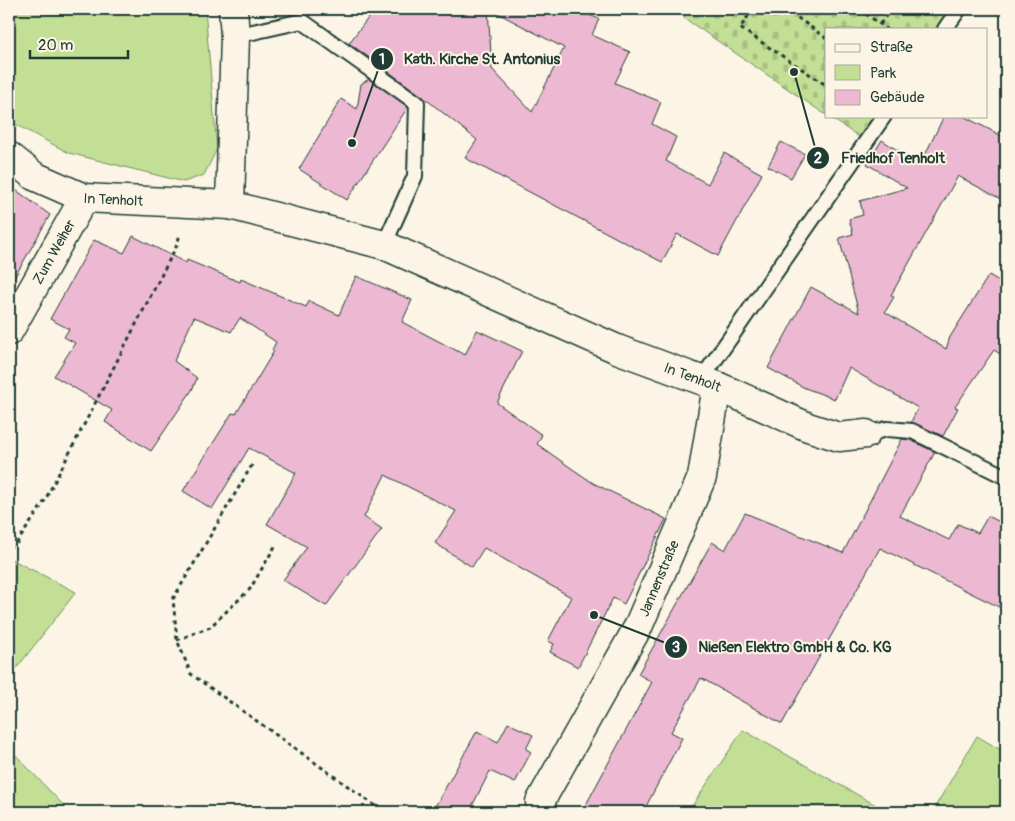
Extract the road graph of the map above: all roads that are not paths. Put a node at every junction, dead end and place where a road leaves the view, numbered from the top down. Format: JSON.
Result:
{"nodes":[{"id":1,"x":233,"y":9,"type":"edge"},
{"id":2,"x":959,"y":9,"type":"edge"},
{"id":3,"x":946,"y":28,"type":"edge"},
{"id":4,"x":235,"y":36,"type":"junction"},
{"id":5,"x":883,"y":118,"type":"edge"},
{"id":6,"x":9,"y":156,"type":"edge"},
{"id":7,"x":84,"y":198,"type":"junction"},
{"id":8,"x":230,"y":205,"type":"junction"},
{"id":9,"x":384,"y":245,"type":"junction"},
{"id":10,"x":9,"y":331,"type":"edge"},
{"id":11,"x":709,"y":383,"type":"junction"},
{"id":12,"x":866,"y":434,"type":"joint"},
{"id":13,"x":1006,"y":477,"type":"edge"},
{"id":14,"x":543,"y":812,"type":"edge"}],
"edges":[{"from":1,"to":4,"type":"street"},
{"from":2,"to":3,"type":"lane"},
{"from":4,"to":8,"type":"street"},
{"from":4,"to":9,"type":"lane"},
{"from":5,"to":11,"type":"lane"},
{"from":6,"to":7,"type":"street","name":"In Tenholt"},
{"from":7,"to":8,"type":"street","name":"In Tenholt"},
{"from":7,"to":10,"type":"street","name":"Zum Weiher"},
{"from":8,"to":9,"type":"street","name":"In Tenholt"},
{"from":9,"to":11,"type":"street","name":"In Tenholt"},
{"from":11,"to":12,"type":"street","name":"In Tenholt"},
{"from":11,"to":14,"type":"street","name":"Jannenstraße"},
{"from":12,"to":13,"type":"lane","name":"In Tenholt"}]}
